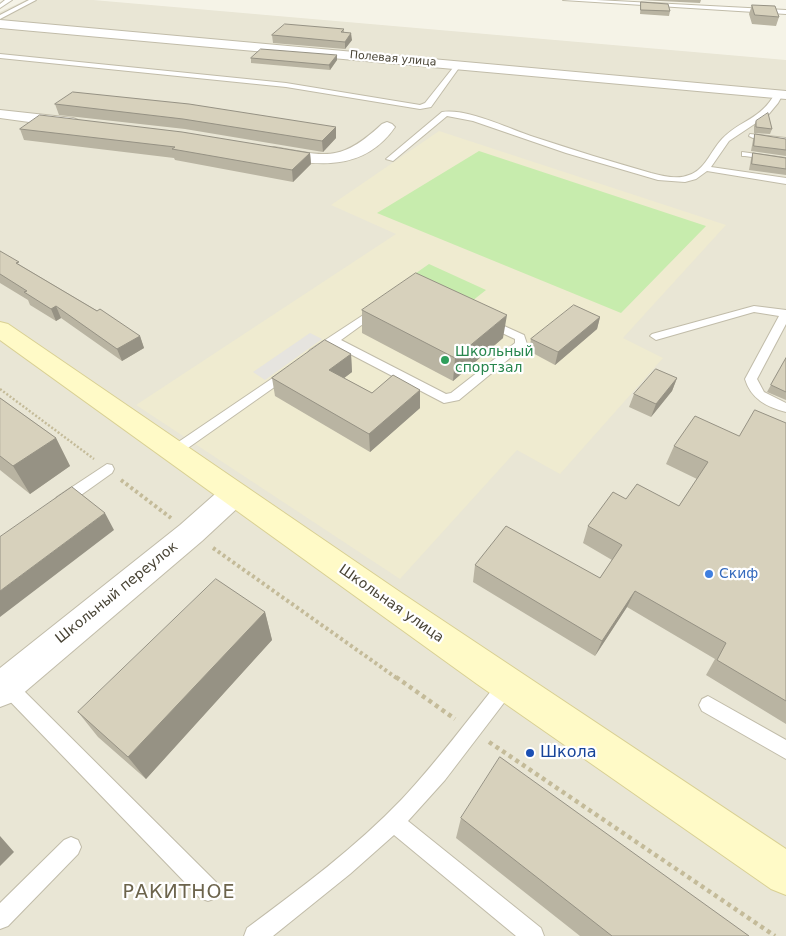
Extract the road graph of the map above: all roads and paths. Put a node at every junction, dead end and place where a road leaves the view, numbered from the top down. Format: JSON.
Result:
{"nodes":[{"id":1,"x":33,"y":0,"type":"edge"},
{"id":2,"x":566,"y":0,"type":"edge"},
{"id":3,"x":786,"y":12,"type":"edge"},
{"id":4,"x":0,"y":17,"type":"edge"},
{"id":5,"x":0,"y":24,"type":"edge"},
{"id":6,"x":0,"y":56,"type":"edge"},
{"id":7,"x":458,"y":65,"type":"junction"},
{"id":8,"x":782,"y":94,"type":"edge"},
{"id":9,"x":0,"y":114,"type":"edge"},
{"id":10,"x":89,"y":125,"type":"edge"},
{"id":11,"x":387,"y":127,"type":"dead end"},
{"id":12,"x":752,"y":136,"type":"dead end"},
{"id":13,"x":786,"y":140,"type":"edge"},
{"id":14,"x":255,"y":149,"type":"edge"},
{"id":15,"x":745,"y":154,"type":"dead end"},
{"id":16,"x":390,"y":159,"type":"dead end"},
{"id":17,"x":786,"y":160,"type":"edge"},
{"id":18,"x":703,"y":168,"type":"junction"},
{"id":19,"x":786,"y":181,"type":"edge"},
{"id":20,"x":384,"y":304,"type":"edge"},
{"id":21,"x":786,"y":314,"type":"edge"},
{"id":22,"x":477,"y":317,"type":"edge"},
{"id":23,"x":0,"y":329,"type":"edge"},
{"id":24,"x":656,"y":336,"type":"dead end"},
{"id":25,"x":332,"y":340,"type":"junction"},
{"id":26,"x":786,"y":408,"type":"edge"},
{"id":27,"x":172,"y":452,"type":"junction"},
{"id":28,"x":107,"y":469,"type":"dead end"},
{"id":29,"x":233,"y":495,"type":"junction"},
{"id":30,"x":53,"y":507,"type":"edge"},
{"id":31,"x":507,"y":684,"type":"junction"},
{"id":32,"x":3,"y":688,"type":"edge"},
{"id":33,"x":708,"y":704,"type":"dead end"},
{"id":34,"x":786,"y":750,"type":"edge"},
{"id":35,"x":393,"y":822,"type":"junction"},
{"id":36,"x":71,"y":847,"type":"dead end"},
{"id":37,"x":786,"y":874,"type":"edge"},
{"id":38,"x":208,"y":890,"type":"dead end"},
{"id":39,"x":0,"y":918,"type":"edge"},
{"id":40,"x":255,"y":936,"type":"edge"},
{"id":41,"x":533,"y":936,"type":"edge"}],
"edges":[{"from":1,"to":4,"type":"lane"},
{"from":2,"to":3,"type":"lane"},
{"from":5,"to":7,"type":"street","name":"Полевая улица"},
{"from":6,"to":7,"type":"lane"},
{"from":7,"to":8,"type":"street","name":"Полевая улица"},
{"from":8,"to":18,"type":"lane"},
{"from":9,"to":10,"type":"street"},
{"from":11,"to":14,"type":"street"},
{"from":12,"to":13,"type":"lane"},
{"from":15,"to":17,"type":"lane"},
{"from":16,"to":18,"type":"lane"},
{"from":18,"to":19,"type":"lane"},
{"from":20,"to":25,"type":"lane"},
{"from":21,"to":24,"type":"lane"},
{"from":21,"to":26,"type":"lane"},
{"from":22,"to":25,"type":"lane"},
{"from":23,"to":27,"type":"street","name":"Школьная улица"},
{"from":25,"to":27,"type":"lane"},
{"from":27,"to":29,"type":"street","name":"Школьная улица"},
{"from":28,"to":30,"type":"lane"},
{"from":29,"to":31,"type":"street","name":"Школьная улица"},
{"from":29,"to":32,"type":"street","name":"Школьный переулок"},
{"from":31,"to":35,"type":"lane"},
{"from":31,"to":37,"type":"street","name":"Школьная улица"},
{"from":32,"to":38,"type":"lane"},
{"from":33,"to":34,"type":"lane"},
{"from":35,"to":40,"type":"lane"},
{"from":35,"to":41,"type":"lane"},
{"from":36,"to":39,"type":"lane"}]}
